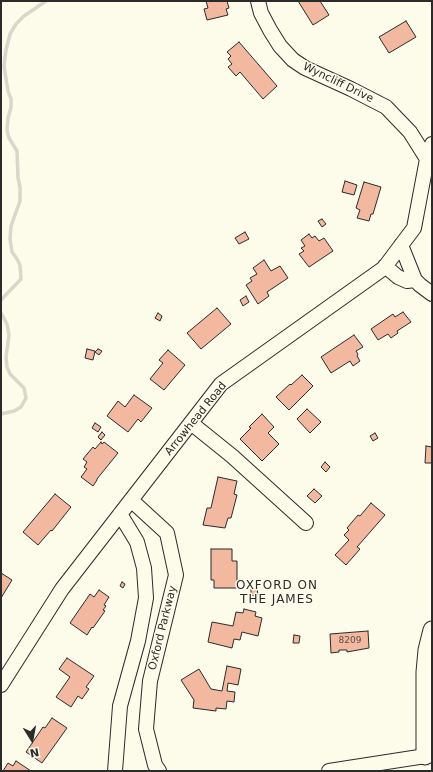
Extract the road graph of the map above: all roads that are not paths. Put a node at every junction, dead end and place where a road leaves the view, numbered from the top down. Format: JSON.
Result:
{"nodes":[{"id":1,"x":258,"y":1,"type":"edge"},
{"id":2,"x":432,"y":144,"type":"edge"},
{"id":3,"x":427,"y":159,"type":"junction"},
{"id":4,"x":401,"y":245,"type":"junction"},
{"id":5,"x":385,"y":266,"type":"junction"},
{"id":6,"x":415,"y":280,"type":"junction"},
{"id":7,"x":432,"y":294,"type":"edge"},
{"id":8,"x":191,"y":423,"type":"junction"},
{"id":9,"x":131,"y":500,"type":"junction"},
{"id":10,"x":120,"y":514,"type":"junction"},
{"id":11,"x":306,"y":523,"type":"dead end"},
{"id":12,"x":432,"y":630,"type":"edge"},
{"id":13,"x":1,"y":685,"type":"edge"},
{"id":14,"x":428,"y":755,"type":"edge"},
{"id":15,"x":115,"y":771,"type":"edge"},
{"id":16,"x":159,"y":771,"type":"edge"},
{"id":17,"x":329,"y":771,"type":"edge"}],
"edges":[{"from":1,"to":3,"type":"street","name":"Wyncliff Drive"},
{"from":2,"to":3,"type":"street","name":"Arrowhead Road"},
{"from":3,"to":4,"type":"street","name":"Arrowhead Road"},
{"from":4,"to":5,"type":"street","name":"Arrowhead Road"},
{"from":4,"to":6,"type":"street"},
{"from":5,"to":6,"type":"street"},
{"from":5,"to":8,"type":"street","name":"Arrowhead Road"},
{"from":6,"to":7,"type":"street"},
{"from":8,"to":9,"type":"street","name":"Arrowhead Road"},
{"from":8,"to":11,"type":"street"},
{"from":9,"to":10,"type":"street","name":"Arrowhead Road"},
{"from":9,"to":16,"type":"street","name":"Oxford Parkway"},
{"from":10,"to":13,"type":"street","name":"Arrowhead Road"},
{"from":10,"to":15,"type":"street","name":"Oxford Parkway"},
{"from":12,"to":14,"type":"main road"},
{"from":14,"to":17,"type":"street"}]}
